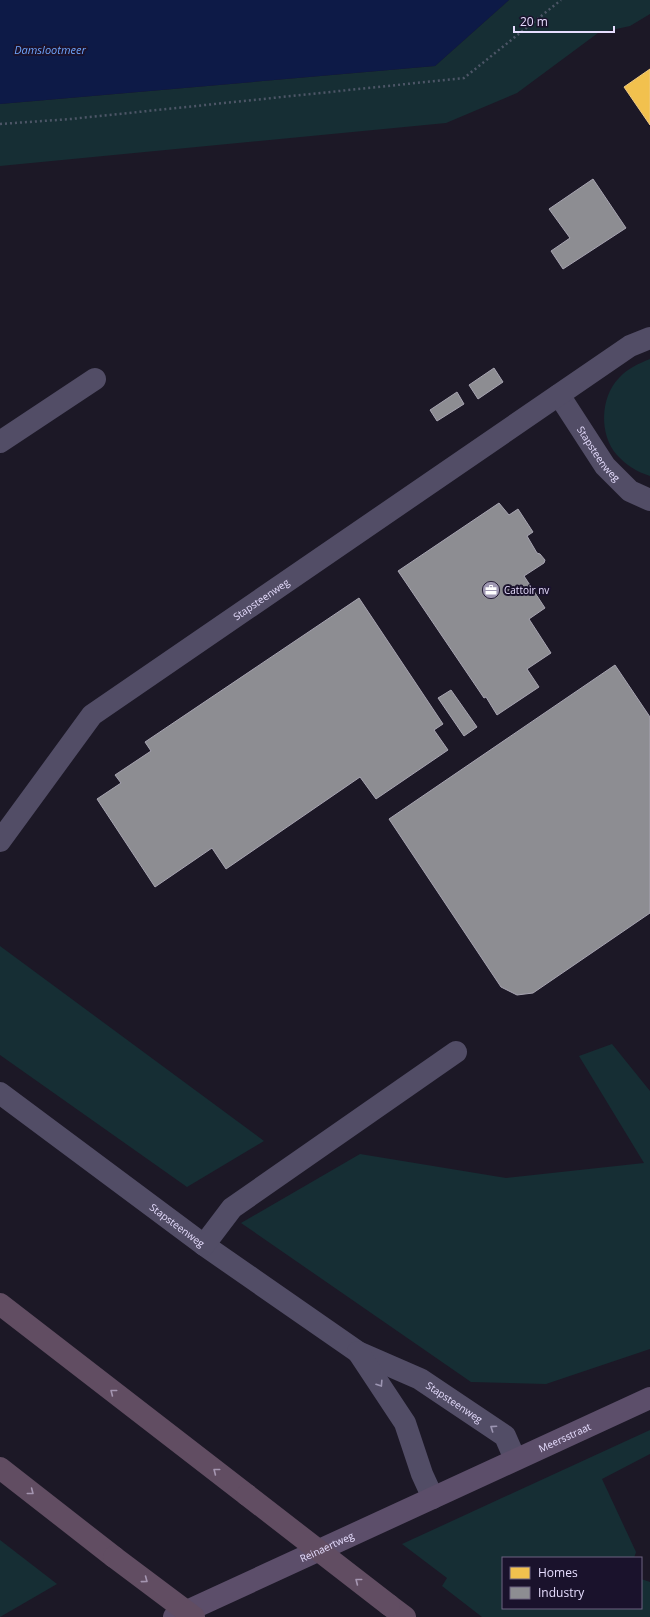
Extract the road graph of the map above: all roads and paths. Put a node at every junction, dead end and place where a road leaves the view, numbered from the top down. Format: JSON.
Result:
{"nodes":[{"id":1,"x":561,"y":0,"type":"edge"},
{"id":2,"x":0,"y":124,"type":"edge"},
{"id":3,"x":650,"y":338,"type":"edge"},
{"id":4,"x":95,"y":379,"type":"dead end"},
{"id":5,"x":558,"y":395,"type":"junction"},
{"id":6,"x":0,"y":442,"type":"edge"},
{"id":7,"x":650,"y":500,"type":"edge"},
{"id":8,"x":0,"y":841,"type":"edge"},
{"id":9,"x":456,"y":1052,"type":"dead end"},
{"id":10,"x":0,"y":1093,"type":"edge"},
{"id":11,"x":204,"y":1245,"type":"junction"},
{"id":12,"x":0,"y":1304,"type":"edge"},
{"id":13,"x":358,"y":1352,"type":"junction"},
{"id":14,"x":650,"y":1398,"type":"edge"},
{"id":15,"x":515,"y":1459,"type":"junction"},
{"id":16,"x":0,"y":1468,"type":"edge"},
{"id":17,"x":480,"y":1476,"type":"joint"},
{"id":18,"x":433,"y":1498,"type":"junction"},
{"id":19,"x":397,"y":1611,"type":"edge"},
{"id":20,"x":174,"y":1617,"type":"edge"},
{"id":21,"x":194,"y":1617,"type":"edge"}],
"edges":[{"from":1,"to":2,"type":"path"},
{"from":3,"to":5,"type":"street","name":"Stapsteenweg"},
{"from":4,"to":6,"type":"street"},
{"from":5,"to":7,"type":"street","name":"Stapsteenweg"},
{"from":5,"to":8,"type":"street","name":"Stapsteenweg"},
{"from":9,"to":11,"type":"street"},
{"from":10,"to":11,"type":"street","name":"Stapsteenweg"},
{"from":11,"to":13,"type":"street","name":"Stapsteenweg"},
{"from":19,"to":12,"type":"highway","one_way":true,"bridge":true},
{"from":15,"to":13,"type":"street","name":"Stapsteenweg","one_way":true},
{"from":13,"to":18,"type":"street","name":"Stapsteenweg","one_way":true},
{"from":14,"to":15,"type":"main road","name":"Meersstraat"},
{"from":15,"to":17,"type":"main road","name":"Meersstraat"},
{"from":16,"to":21,"type":"highway","one_way":true,"bridge":true},
{"from":17,"to":18,"type":"main road","name":"Reinaertweg"},
{"from":18,"to":20,"type":"main road","name":"Reinaertweg"}]}
